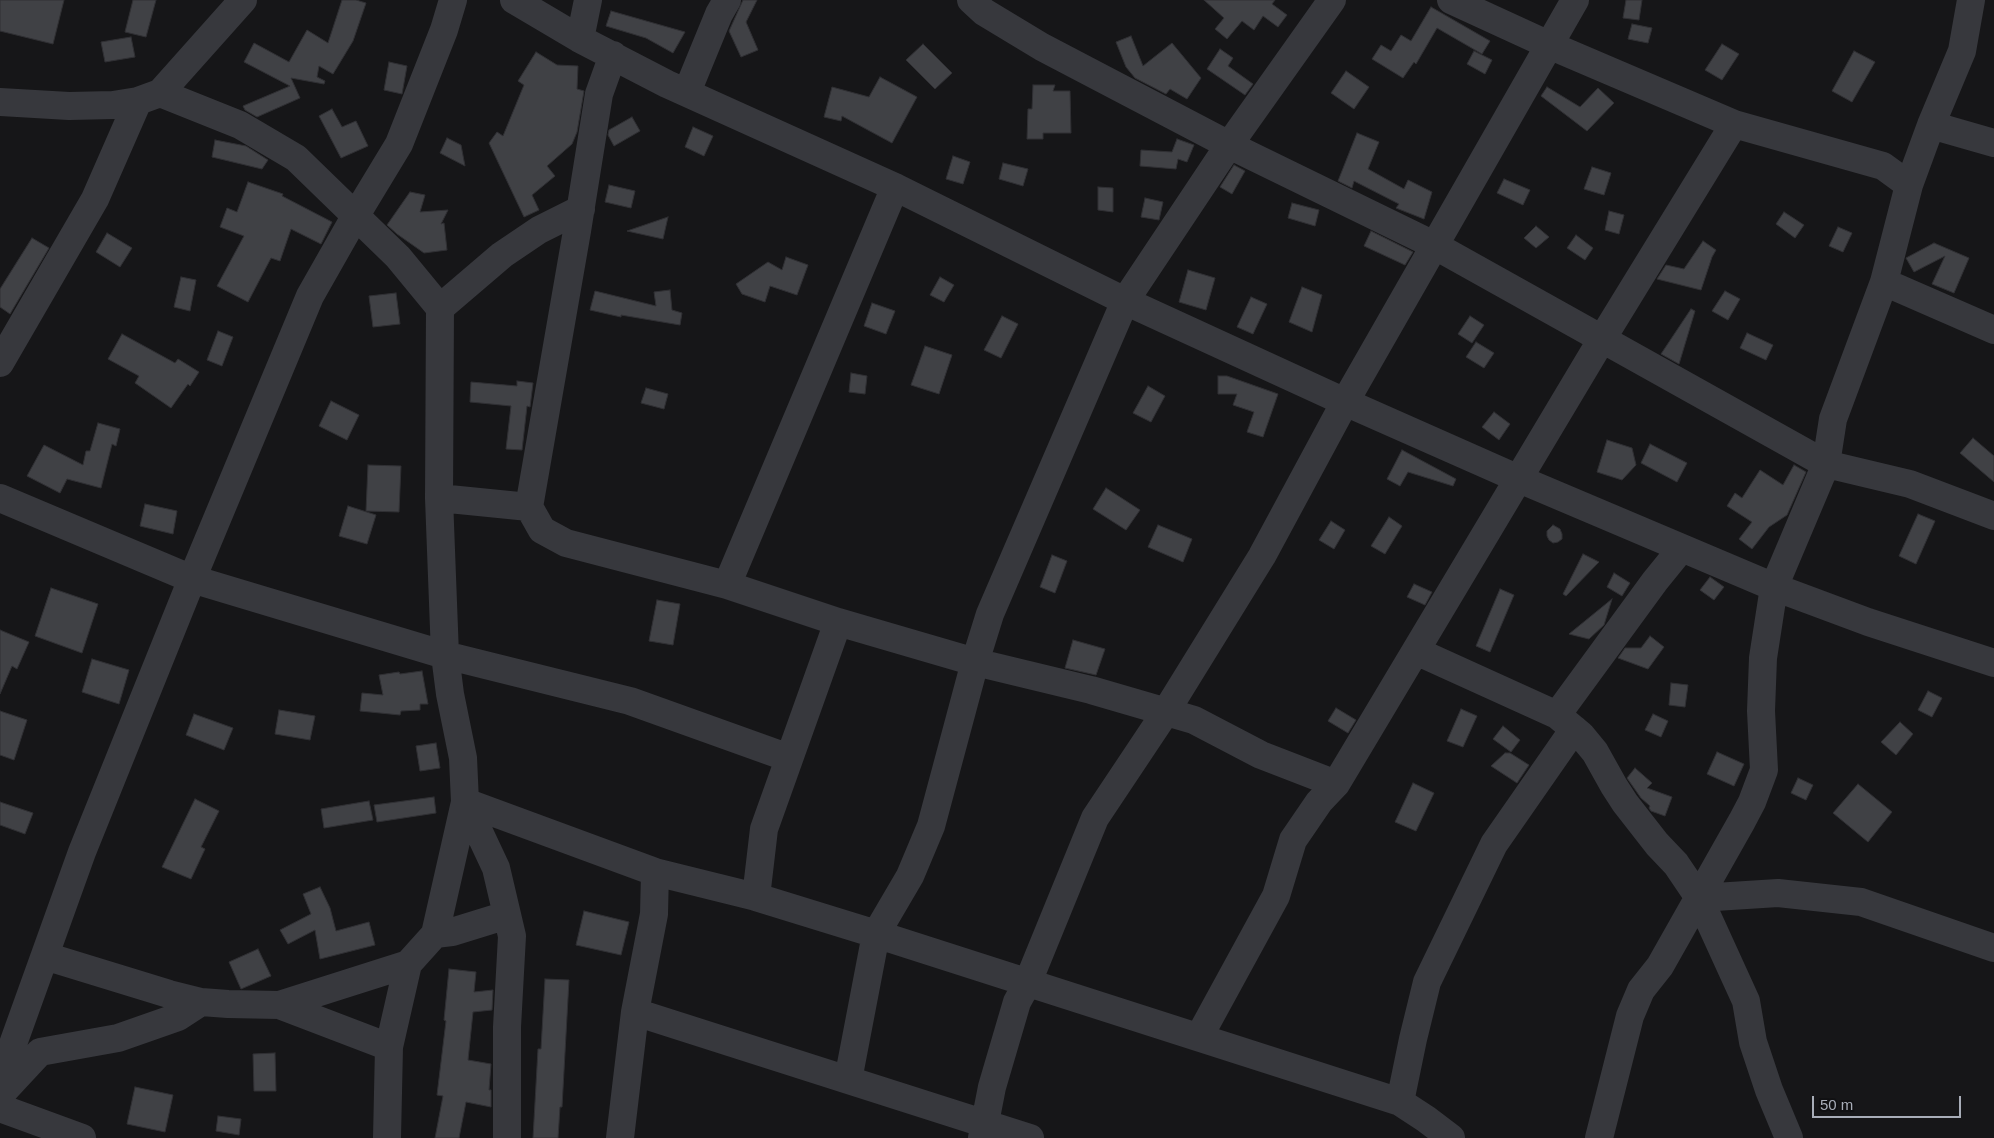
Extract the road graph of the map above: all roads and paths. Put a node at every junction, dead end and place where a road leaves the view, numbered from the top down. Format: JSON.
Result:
{"nodes":[{"id":1,"x":243,"y":0,"type":"edge"},
{"id":2,"x":453,"y":0,"type":"edge"},
{"id":3,"x":514,"y":0,"type":"edge"},
{"id":4,"x":588,"y":0,"type":"edge"},
{"id":5,"x":727,"y":0,"type":"edge"},
{"id":6,"x":971,"y":0,"type":"edge"},
{"id":7,"x":1332,"y":0,"type":"edge"},
{"id":8,"x":1451,"y":0,"type":"edge"},
{"id":9,"x":1575,"y":0,"type":"edge"},
{"id":10,"x":1971,"y":0,"type":"edge"},
{"id":11,"x":580,"y":39,"type":"junction"},
{"id":12,"x":1549,"y":46,"type":"junction"},
{"id":13,"x":613,"y":55,"type":"junction"},
{"id":14,"x":687,"y":92,"type":"junction"},
{"id":15,"x":149,"y":97,"type":"junction"},
{"id":16,"x":0,"y":102,"type":"edge"},
{"id":17,"x":1734,"y":124,"type":"junction"},
{"id":18,"x":1931,"y":125,"type":"junction"},
{"id":19,"x":1994,"y":143,"type":"edge"},
{"id":20,"x":1229,"y":146,"type":"junction"},
{"id":21,"x":1909,"y":185,"type":"junction"},
{"id":22,"x":895,"y":186,"type":"junction"},
{"id":23,"x":581,"y":209,"type":"junction"},
{"id":24,"x":356,"y":215,"type":"junction"},
{"id":25,"x":1434,"y":245,"type":"junction"},
{"id":26,"x":1884,"y":282,"type":"junction"},
{"id":27,"x":1125,"y":300,"type":"junction"},
{"id":28,"x":440,"y":308,"type":"junction"},
{"id":29,"x":1994,"y":330,"type":"edge"},
{"id":30,"x":1602,"y":339,"type":"junction"},
{"id":31,"x":1,"y":359,"type":"edge"},
{"id":32,"x":1344,"y":402,"type":"junction"},
{"id":33,"x":1826,"y":464,"type":"junction"},
{"id":34,"x":1519,"y":479,"type":"junction"},
{"id":35,"x":0,"y":498,"type":"edge"},
{"id":36,"x":439,"y":498,"type":"junction"},
{"id":37,"x":529,"y":508,"type":"junction"},
{"id":38,"x":1994,"y":516,"type":"edge"},
{"id":39,"x":1681,"y":549,"type":"junction"},
{"id":40,"x":192,"y":579,"type":"junction"},
{"id":41,"x":727,"y":585,"type":"junction"},
{"id":42,"x":1774,"y":588,"type":"junction"},
{"id":43,"x":838,"y":622,"type":"junction"},
{"id":44,"x":1416,"y":651,"type":"junction"},
{"id":45,"x":445,"y":655,"type":"junction"},
{"id":46,"x":975,"y":662,"type":"junction"},
{"id":47,"x":1994,"y":663,"type":"edge"},
{"id":48,"x":1165,"y":713,"type":"junction"},
{"id":49,"x":1566,"y":722,"type":"junction"},
{"id":50,"x":789,"y":758,"type":"junction"},
{"id":51,"x":1336,"y":784,"type":"junction"},
{"id":52,"x":465,"y":802,"type":"junction"},
{"id":53,"x":655,"y":872,"type":"junction"},
{"id":54,"x":756,"y":898,"type":"junction"},
{"id":55,"x":1699,"y":898,"type":"junction"},
{"id":56,"x":508,"y":915,"type":"junction"},
{"id":57,"x":435,"y":934,"type":"junction"},
{"id":58,"x":876,"y":934,"type":"junction"},
{"id":59,"x":1994,"y":948,"type":"edge"},
{"id":60,"x":45,"y":956,"type":"junction"},
{"id":61,"x":408,"y":964,"type":"junction"},
{"id":62,"x":1028,"y":982,"type":"junction"},
{"id":63,"x":201,"y":1002,"type":"junction"},
{"id":64,"x":279,"y":1005,"type":"junction"},
{"id":65,"x":635,"y":1012,"type":"junction"},
{"id":66,"x":1199,"y":1037,"type":"junction"},
{"id":67,"x":389,"y":1047,"type":"junction"},
{"id":68,"x":0,"y":1080,"type":"edge"},
{"id":69,"x":848,"y":1080,"type":"junction"},
{"id":70,"x":0,"y":1095,"type":"edge"},
{"id":71,"x":1400,"y":1102,"type":"junction"},
{"id":72,"x":0,"y":1108,"type":"edge"},
{"id":73,"x":983,"y":1131,"type":"edge"},
{"id":74,"x":82,"y":1138,"type":"edge"},
{"id":75,"x":387,"y":1138,"type":"edge"},
{"id":76,"x":507,"y":1138,"type":"edge"},
{"id":77,"x":620,"y":1138,"type":"edge"},
{"id":78,"x":1030,"y":1138,"type":"edge"},
{"id":79,"x":1451,"y":1138,"type":"edge"},
{"id":80,"x":1599,"y":1138,"type":"edge"},
{"id":81,"x":1789,"y":1138,"type":"edge"}],
"edges":[{"from":1,"to":15,"type":"street"},
{"from":2,"to":24,"type":"street"},
{"from":3,"to":11,"type":"street"},
{"from":4,"to":11,"type":"street"},
{"from":5,"to":14,"type":"street"},
{"from":6,"to":20,"type":"street"},
{"from":7,"to":20,"type":"street"},
{"from":8,"to":12,"type":"street"},
{"from":9,"to":12,"type":"street"},
{"from":10,"to":18,"type":"street"},
{"from":11,"to":13,"type":"street"},
{"from":12,"to":17,"type":"street"},
{"from":12,"to":25,"type":"street"},
{"from":13,"to":14,"type":"street"},
{"from":13,"to":23,"type":"street"},
{"from":14,"to":22,"type":"street"},
{"from":15,"to":16,"type":"street"},
{"from":15,"to":24,"type":"street"},
{"from":15,"to":31,"type":"street"},
{"from":17,"to":21,"type":"street"},
{"from":17,"to":30,"type":"street"},
{"from":18,"to":19,"type":"street"},
{"from":18,"to":21,"type":"street"},
{"from":20,"to":25,"type":"street"},
{"from":20,"to":27,"type":"street"},
{"from":21,"to":26,"type":"street"},
{"from":22,"to":27,"type":"street"},
{"from":22,"to":41,"type":"street"},
{"from":23,"to":28,"type":"street"},
{"from":23,"to":37,"type":"street"},
{"from":24,"to":28,"type":"street"},
{"from":24,"to":40,"type":"street"},
{"from":25,"to":30,"type":"street"},
{"from":25,"to":32,"type":"street"},
{"from":26,"to":29,"type":"street"},
{"from":26,"to":33,"type":"street"},
{"from":27,"to":32,"type":"street"},
{"from":27,"to":46,"type":"street"},
{"from":28,"to":36,"type":"street"},
{"from":30,"to":33,"type":"street"},
{"from":30,"to":34,"type":"street"},
{"from":32,"to":34,"type":"street"},
{"from":32,"to":48,"type":"street"},
{"from":33,"to":38,"type":"street"},
{"from":33,"to":42,"type":"street"},
{"from":34,"to":39,"type":"street"},
{"from":34,"to":44,"type":"street"},
{"from":35,"to":40,"type":"street"},
{"from":36,"to":37,"type":"street"},
{"from":36,"to":45,"type":"street"},
{"from":37,"to":41,"type":"street"},
{"from":39,"to":42,"type":"street"},
{"from":39,"to":49,"type":"street"},
{"from":40,"to":45,"type":"street"},
{"from":40,"to":60,"type":"street"},
{"from":41,"to":43,"type":"street"},
{"from":42,"to":47,"type":"street"},
{"from":42,"to":55,"type":"street"},
{"from":43,"to":46,"type":"street"},
{"from":43,"to":50,"type":"street"},
{"from":44,"to":49,"type":"street"},
{"from":44,"to":51,"type":"street"},
{"from":45,"to":50,"type":"street"},
{"from":45,"to":52,"type":"street"},
{"from":46,"to":48,"type":"street"},
{"from":46,"to":58,"type":"street"},
{"from":48,"to":51,"type":"street"},
{"from":48,"to":62,"type":"street"},
{"from":49,"to":55,"type":"street"},
{"from":49,"to":71,"type":"street"},
{"from":50,"to":54,"type":"street"},
{"from":51,"to":66,"type":"street"},
{"from":52,"to":53,"type":"street"},
{"from":52,"to":56,"type":"street"},
{"from":52,"to":57,"type":"street"},
{"from":53,"to":54,"type":"street"},
{"from":53,"to":65,"type":"street"},
{"from":54,"to":58,"type":"street"},
{"from":55,"to":59,"type":"street"},
{"from":55,"to":80,"type":"street"},
{"from":55,"to":81,"type":"street"},
{"from":56,"to":57,"type":"street"},
{"from":56,"to":76,"type":"street"},
{"from":57,"to":61,"type":"street"},
{"from":58,"to":62,"type":"street"},
{"from":58,"to":69,"type":"street"},
{"from":60,"to":63,"type":"street"},
{"from":60,"to":68,"type":"street"},
{"from":61,"to":64,"type":"street"},
{"from":61,"to":67,"type":"street"},
{"from":62,"to":66,"type":"street"},
{"from":62,"to":73,"type":"street"},
{"from":63,"to":64,"type":"street"},
{"from":63,"to":70,"type":"street"},
{"from":64,"to":67,"type":"street"},
{"from":65,"to":69,"type":"street"},
{"from":65,"to":77,"type":"street"},
{"from":66,"to":71,"type":"street"},
{"from":67,"to":75,"type":"street"},
{"from":69,"to":73,"type":"street"},
{"from":71,"to":79,"type":"street"},
{"from":72,"to":74,"type":"street"},
{"from":73,"to":78,"type":"street"}]}
